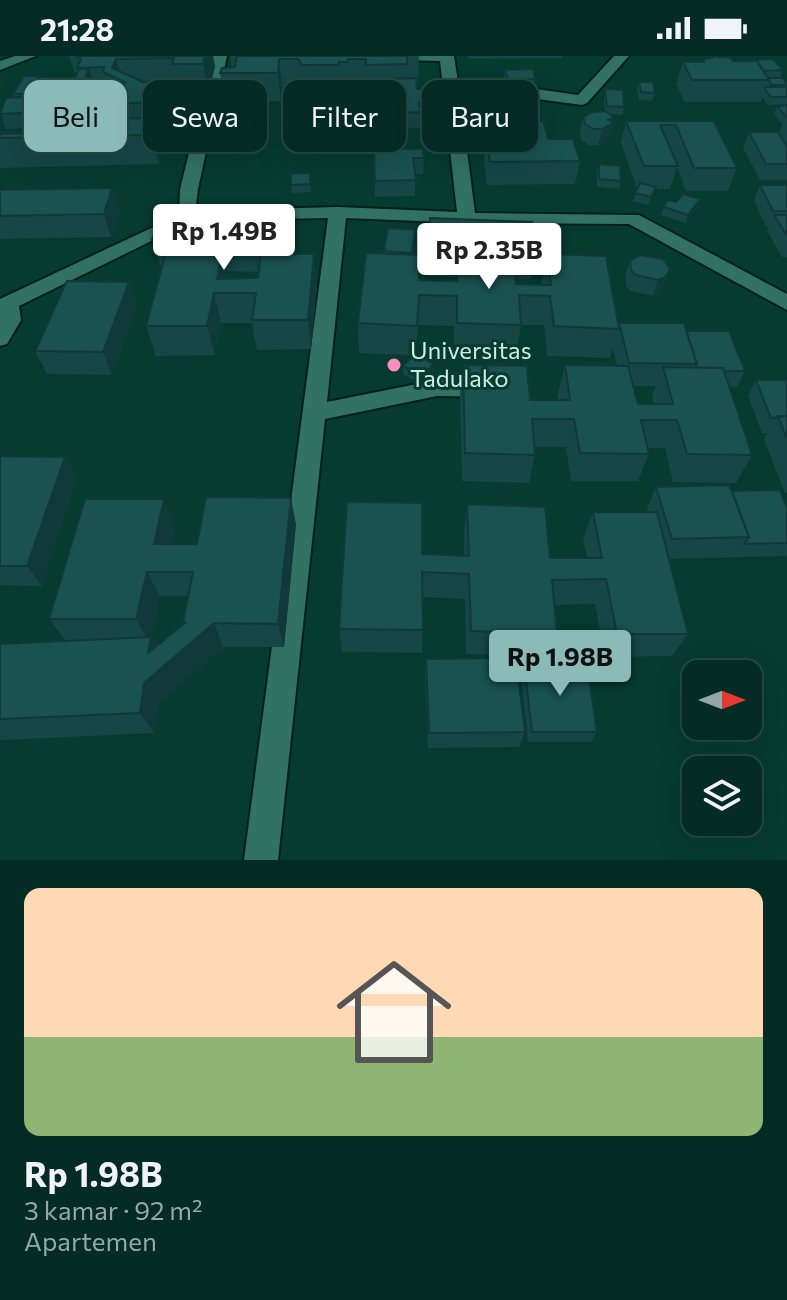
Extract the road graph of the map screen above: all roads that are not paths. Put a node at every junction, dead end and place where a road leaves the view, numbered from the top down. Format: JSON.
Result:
{"nodes":[{"id":1,"x":29,"y":56,"type":"edge"},
{"id":2,"x":220,"y":56,"type":"edge"},
{"id":3,"x":402,"y":56,"type":"edge"},
{"id":4,"x":447,"y":56,"type":"edge"},
{"id":5,"x":622,"y":56,"type":"edge"},
{"id":6,"x":0,"y":66,"type":"edge"},
{"id":7,"x":450,"y":80,"type":"edge"},
{"id":8,"x":538,"y":95,"type":"edge"},
{"id":9,"x":459,"y":152,"type":"edge"},
{"id":10,"x":338,"y":212,"type":"junction"},
{"id":11,"x":188,"y":216,"type":"junction"},
{"id":12,"x":467,"y":218,"type":"junction"},
{"id":13,"x":787,"y":303,"type":"edge"},
{"id":14,"x":4,"y":306,"type":"edge"},
{"id":15,"x":0,"y":339,"type":"edge"},
{"id":16,"x":521,"y":391,"type":"edge"},
{"id":17,"x":314,"y":413,"type":"junction"},
{"id":18,"x":261,"y":860,"type":"edge"}],
"edges":[{"from":1,"to":6,"type":"lane"},
{"from":2,"to":11,"type":"lane"},
{"from":3,"to":4,"type":"lane"},
{"from":4,"to":7,"type":"lane"},
{"from":5,"to":8,"type":"lane"},
{"from":9,"to":12,"type":"lane"},
{"from":10,"to":11,"type":"lane"},
{"from":10,"to":12,"type":"lane"},
{"from":10,"to":17,"type":"lane"},
{"from":11,"to":14,"type":"lane"},
{"from":12,"to":13,"type":"lane"},
{"from":14,"to":15,"type":"lane"},
{"from":16,"to":17,"type":"lane"},
{"from":17,"to":18,"type":"lane"}]}
